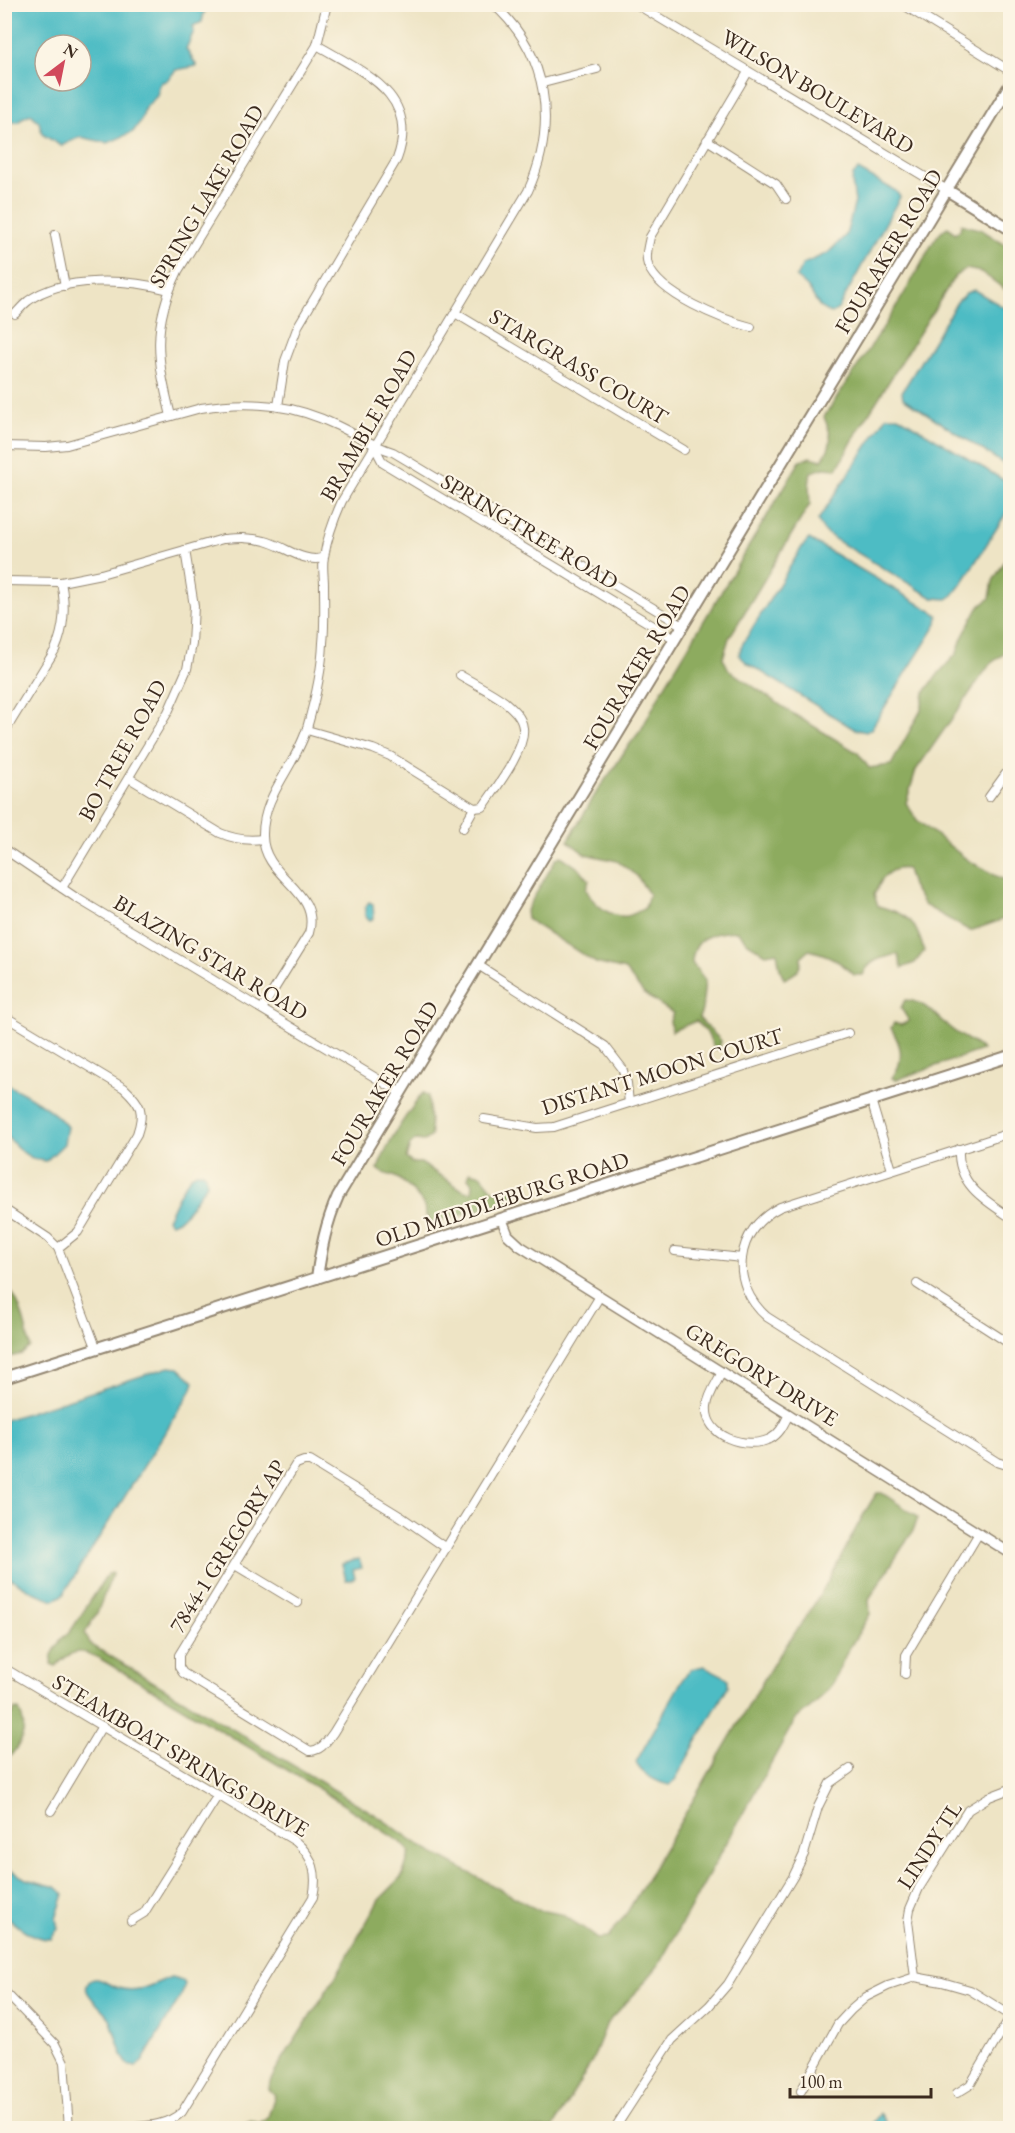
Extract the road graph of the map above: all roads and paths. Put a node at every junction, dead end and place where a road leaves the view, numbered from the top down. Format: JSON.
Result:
{"nodes":[{"id":1,"x":327,"y":4,"type":"edge"},
{"id":2,"x":493,"y":4,"type":"edge"},
{"id":3,"x":636,"y":4,"type":"edge"},
{"id":4,"x":902,"y":4,"type":"edge"},
{"id":5,"x":317,"y":45,"type":"junction"},
{"id":6,"x":597,"y":69,"type":"dead end"},
{"id":7,"x":1011,"y":71,"type":"edge"},
{"id":8,"x":748,"y":72,"type":"junction"},
{"id":9,"x":543,"y":83,"type":"junction"},
{"id":10,"x":1011,"y":86,"type":"edge"},
{"id":11,"x":707,"y":140,"type":"junction"},
{"id":12,"x":947,"y":190,"type":"junction"},
{"id":13,"x":786,"y":199,"type":"dead end"},
{"id":14,"x":1011,"y":229,"type":"edge"},
{"id":15,"x":55,"y":235,"type":"dead end"},
{"id":16,"x":65,"y":286,"type":"junction"},
{"id":17,"x":169,"y":290,"type":"junction"},
{"id":18,"x":455,"y":313,"type":"junction"},
{"id":19,"x":15,"y":314,"type":"dead end"},
{"id":20,"x":751,"y":327,"type":"dead end"},
{"id":21,"x":278,"y":406,"type":"junction"},
{"id":22,"x":171,"y":416,"type":"junction"},
{"id":23,"x":4,"y":446,"type":"edge"},
{"id":24,"x":374,"y":446,"type":"junction"},
{"id":25,"x":684,"y":450,"type":"dead end"},
{"id":26,"x":185,"y":550,"type":"junction"},
{"id":27,"x":323,"y":558,"type":"junction"},
{"id":28,"x":4,"y":581,"type":"edge"},
{"id":29,"x":62,"y":582,"type":"junction"},
{"id":30,"x":683,"y":626,"type":"junction"},
{"id":31,"x":675,"y":639,"type":"junction"},
{"id":32,"x":460,"y":675,"type":"dead end"},
{"id":33,"x":307,"y":730,"type":"junction"},
{"id":34,"x":4,"y":733,"type":"edge"},
{"id":35,"x":1011,"y":768,"type":"edge"},
{"id":36,"x":129,"y":778,"type":"junction"},
{"id":37,"x":989,"y":797,"type":"dead end"},
{"id":38,"x":474,"y":808,"type":"junction"},
{"id":39,"x":464,"y":828,"type":"dead end"},
{"id":40,"x":262,"y":839,"type":"junction"},
{"id":41,"x":4,"y":849,"type":"edge"},
{"id":42,"x":62,"y":888,"type":"junction"},
{"id":43,"x":478,"y":965,"type":"junction"},
{"id":44,"x":262,"y":1009,"type":"junction"},
{"id":45,"x":4,"y":1016,"type":"edge"},
{"id":46,"x":848,"y":1033,"type":"dead end"},
{"id":47,"x":1011,"y":1056,"type":"edge"},
{"id":48,"x":401,"y":1093,"type":"junction"},
{"id":49,"x":872,"y":1100,"type":"junction"},
{"id":50,"x":629,"y":1103,"type":"junction"},
{"id":51,"x":484,"y":1119,"type":"dead end"},
{"id":52,"x":1011,"y":1133,"type":"edge"},
{"id":53,"x":959,"y":1149,"type":"junction"},
{"id":54,"x":892,"y":1170,"type":"junction"},
{"id":55,"x":4,"y":1209,"type":"edge"},
{"id":56,"x":1011,"y":1217,"type":"edge"},
{"id":57,"x":502,"y":1220,"type":"junction"},
{"id":58,"x":58,"y":1248,"type":"junction"},
{"id":59,"x":675,"y":1251,"type":"dead end"},
{"id":60,"x":742,"y":1258,"type":"junction"},
{"id":61,"x":317,"y":1278,"type":"junction"},
{"id":62,"x":916,"y":1284,"type":"dead end"},
{"id":63,"x":600,"y":1296,"type":"junction"},
{"id":64,"x":1011,"y":1344,"type":"edge"},
{"id":65,"x":96,"y":1347,"type":"junction"},
{"id":66,"x":722,"y":1372,"type":"junction"},
{"id":67,"x":4,"y":1378,"type":"edge"},
{"id":68,"x":789,"y":1414,"type":"junction"},
{"id":69,"x":1011,"y":1466,"type":"edge"},
{"id":70,"x":979,"y":1533,"type":"junction"},
{"id":71,"x":446,"y":1548,"type":"junction"},
{"id":72,"x":1011,"y":1553,"type":"edge"},
{"id":73,"x":235,"y":1564,"type":"junction"},
{"id":74,"x":298,"y":1602,"type":"dead end"},
{"id":75,"x":4,"y":1668,"type":"edge"},
{"id":76,"x":905,"y":1674,"type":"dead end"},
{"id":77,"x":102,"y":1726,"type":"junction"},
{"id":78,"x":850,"y":1769,"type":"dead end"},
{"id":79,"x":1011,"y":1789,"type":"edge"},
{"id":80,"x":218,"y":1795,"type":"junction"},
{"id":81,"x":51,"y":1811,"type":"dead end"},
{"id":82,"x":131,"y":1921,"type":"dead end"},
{"id":83,"x":915,"y":1977,"type":"junction"},
{"id":84,"x":4,"y":1991,"type":"edge"},
{"id":85,"x":1011,"y":2016,"type":"edge"},
{"id":86,"x":801,"y":2091,"type":"dead end"},
{"id":87,"x":957,"y":2093,"type":"dead end"},
{"id":88,"x":69,"y":2128,"type":"edge"},
{"id":89,"x":123,"y":2128,"type":"edge"},
{"id":90,"x":617,"y":2128,"type":"edge"}],
"edges":[{"from":1,"to":5,"type":"street","name":"SPRING LAKE ROAD"},
{"from":2,"to":9,"type":"street","name":"BRAMBLE ROAD"},
{"from":3,"to":8,"type":"street","name":"WILSON BOULEVARD"},
{"from":4,"to":7,"type":"street"},
{"from":5,"to":17,"type":"street","name":"SPRING LAKE ROAD"},
{"from":5,"to":21,"type":"street"},
{"from":6,"to":9,"type":"street"},
{"from":8,"to":11,"type":"street"},
{"from":8,"to":12,"type":"street","name":"WILSON BOULEVARD"},
{"from":9,"to":18,"type":"street","name":"BRAMBLE ROAD"},
{"from":10,"to":12,"type":"main road","name":"FOURAKER ROAD"},
{"from":11,"to":13,"type":"street"},
{"from":11,"to":20,"type":"street"},
{"from":12,"to":14,"type":"main road","name":"WILSON BOULEVARD"},
{"from":12,"to":30,"type":"main road","name":"FOURAKER ROAD"},
{"from":15,"to":16,"type":"street"},
{"from":16,"to":17,"type":"street"},
{"from":16,"to":19,"type":"street"},
{"from":17,"to":22,"type":"street","name":"SPRING LAKE ROAD"},
{"from":18,"to":24,"type":"street","name":"BRAMBLE ROAD"},
{"from":18,"to":25,"type":"street","name":"STARGRASS COURT"},
{"from":21,"to":22,"type":"street","name":"SPRINGTREE ROAD"},
{"from":21,"to":24,"type":"street","name":"SPRINGTREE ROAD"},
{"from":22,"to":23,"type":"street","name":"SPRINGTREE ROAD"},
{"from":24,"to":27,"type":"street","name":"BRAMBLE ROAD"},
{"from":24,"to":30,"type":"street","name":"SPRINGTREE ROAD"},
{"from":24,"to":31,"type":"street","name":"SPRINGTREE ROAD"},
{"from":26,"to":27,"type":"street"},
{"from":26,"to":29,"type":"street"},
{"from":26,"to":36,"type":"street","name":"BO TREE ROAD"},
{"from":27,"to":33,"type":"street","name":"BRAMBLE ROAD"},
{"from":28,"to":29,"type":"street"},
{"from":29,"to":34,"type":"street"},
{"from":30,"to":31,"type":"main road","name":"FOURAKER ROAD"},
{"from":31,"to":43,"type":"main road","name":"FOURAKER ROAD"},
{"from":32,"to":38,"type":"street"},
{"from":33,"to":38,"type":"street"},
{"from":33,"to":40,"type":"street","name":"BRAMBLE ROAD"},
{"from":35,"to":37,"type":"street"},
{"from":36,"to":40,"type":"street"},
{"from":36,"to":42,"type":"street","name":"BO TREE ROAD"},
{"from":38,"to":39,"type":"street"},
{"from":40,"to":44,"type":"street"},
{"from":41,"to":42,"type":"street","name":"BLAZING STAR ROAD"},
{"from":42,"to":44,"type":"street","name":"BLAZING STAR ROAD"},
{"from":43,"to":48,"type":"main road","name":"FOURAKER ROAD"},
{"from":43,"to":50,"type":"street"},
{"from":44,"to":48,"type":"street","name":"BLAZING STAR ROAD"},
{"from":45,"to":58,"type":"street"},
{"from":46,"to":50,"type":"street","name":"DISTANT MOON COURT"},
{"from":47,"to":49,"type":"main road","name":"OLD MIDDLEBURG ROAD"},
{"from":48,"to":61,"type":"main road","name":"FOURAKER ROAD"},
{"from":49,"to":54,"type":"street"},
{"from":49,"to":57,"type":"main road","name":"OLD MIDDLEBURG ROAD"},
{"from":50,"to":51,"type":"street","name":"DISTANT MOON COURT"},
{"from":52,"to":53,"type":"street"},
{"from":53,"to":54,"type":"street"},
{"from":53,"to":56,"type":"street"},
{"from":54,"to":60,"type":"street"},
{"from":55,"to":58,"type":"street"},
{"from":57,"to":61,"type":"main road","name":"OLD MIDDLEBURG ROAD"},
{"from":57,"to":63,"type":"street","name":"GREGORY DRIVE"},
{"from":58,"to":65,"type":"street"},
{"from":59,"to":60,"type":"street"},
{"from":60,"to":69,"type":"street"},
{"from":61,"to":65,"type":"main road","name":"OLD MIDDLEBURG ROAD"},
{"from":62,"to":64,"type":"street"},
{"from":63,"to":66,"type":"street","name":"GREGORY DRIVE"},
{"from":63,"to":71,"type":"street","name":"7844-1 GREGORY AP"},
{"from":65,"to":67,"type":"main road","name":"OLD MIDDLEBURG ROAD"},
{"from":66,"to":68,"type":"street","name":"GREGORY DRIVE"},
{"from":66,"to":68,"type":"street"},
{"from":68,"to":70,"type":"street","name":"GREGORY DRIVE"},
{"from":70,"to":72,"type":"street","name":"GREGORY DRIVE"},
{"from":70,"to":76,"type":"street"},
{"from":71,"to":73,"type":"street","name":"7844-1 GREGORY AP"},
{"from":71,"to":73,"type":"street","name":"7844-1 GREGORY AP"},
{"from":73,"to":74,"type":"street"},
{"from":75,"to":77,"type":"street","name":"STEAMBOAT SPRINGS DRIVE"},
{"from":77,"to":80,"type":"street","name":"STEAMBOAT SPRINGS DRIVE"},
{"from":77,"to":81,"type":"street"},
{"from":78,"to":90,"type":"street"},
{"from":79,"to":83,"type":"street","name":"LINDY TL"},
{"from":80,"to":82,"type":"street"},
{"from":80,"to":89,"type":"street","name":"STEAMBOAT SPRINGS DRIVE"},
{"from":83,"to":85,"type":"street"},
{"from":83,"to":86,"type":"street"},
{"from":84,"to":88,"type":"street"},
{"from":85,"to":87,"type":"street"}]}
